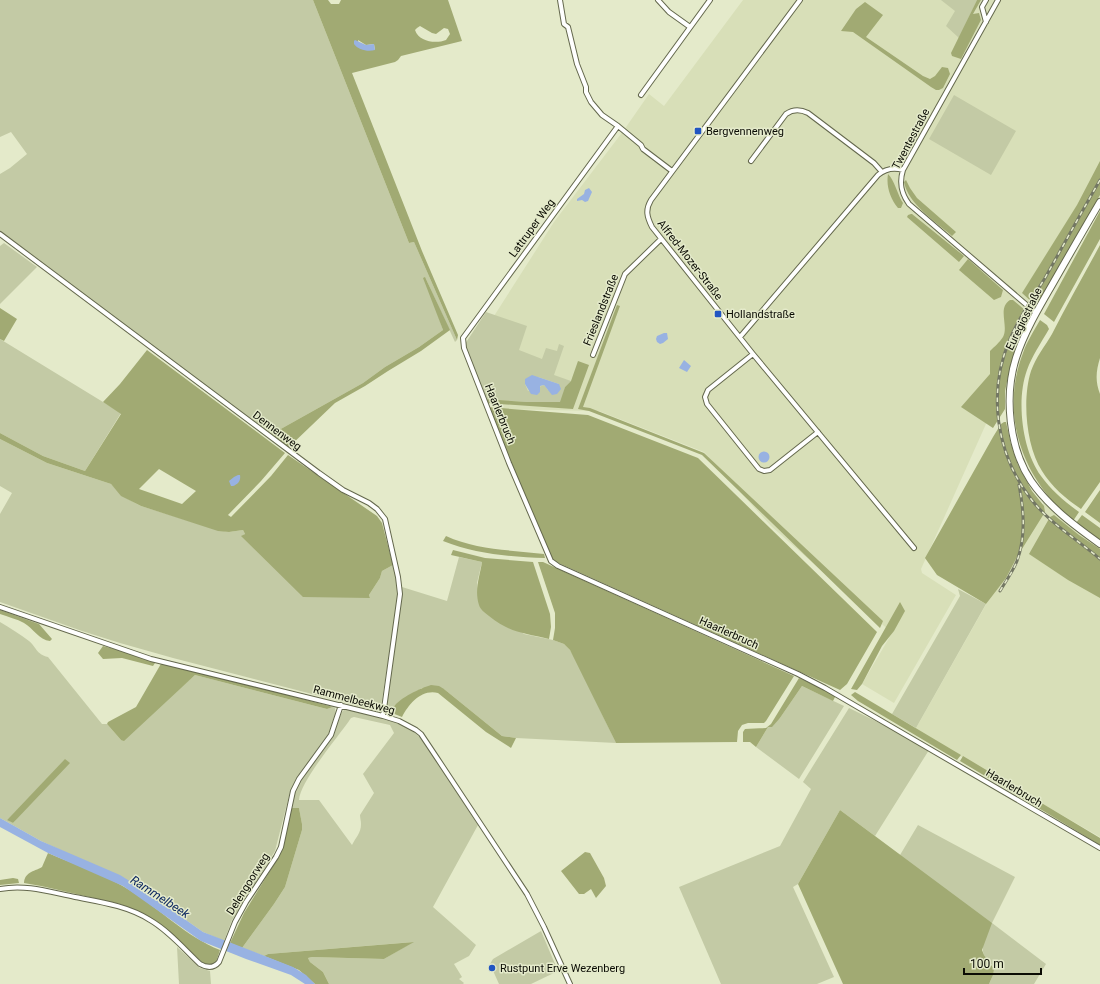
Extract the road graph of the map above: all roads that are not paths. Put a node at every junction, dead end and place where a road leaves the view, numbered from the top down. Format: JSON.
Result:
{"nodes":[{"id":1,"x":560,"y":0,"type":"edge"},
{"id":2,"x":658,"y":0,"type":"edge"},
{"id":3,"x":710,"y":0,"type":"edge"},
{"id":4,"x":800,"y":0,"type":"edge"},
{"id":5,"x":986,"y":0,"type":"edge"},
{"id":6,"x":998,"y":0,"type":"edge"},
{"id":7,"x":986,"y":22,"type":"junction"},
{"id":8,"x":690,"y":27,"type":"junction"},
{"id":9,"x":641,"y":95,"type":"dead end"},
{"id":10,"x":618,"y":126,"type":"junction"},
{"id":11,"x":751,"y":161,"type":"dead end"},
{"id":12,"x":903,"y":170,"type":"junction"},
{"id":13,"x":672,"y":171,"type":"junction"},
{"id":14,"x":882,"y":172,"type":"junction"},
{"id":15,"x":1100,"y":202,"type":"edge"},
{"id":16,"x":0,"y":234,"type":"edge"},
{"id":17,"x":661,"y":239,"type":"junction"},
{"id":18,"x":1036,"y":313,"type":"junction"},
{"id":19,"x":740,"y":337,"type":"junction"},
{"id":20,"x":463,"y":342,"type":"joint"},
{"id":21,"x":753,"y":354,"type":"junction"},
{"id":22,"x":593,"y":355,"type":"dead end"},
{"id":23,"x":818,"y":432,"type":"junction"},
{"id":24,"x":1100,"y":544,"type":"edge"},
{"id":25,"x":914,"y":548,"type":"dead end"},
{"id":26,"x":0,"y":607,"type":"edge"},
{"id":27,"x":341,"y":705,"type":"junction"},
{"id":28,"x":383,"y":716,"type":"junction"},
{"id":29,"x":1100,"y":848,"type":"edge"},
{"id":30,"x":0,"y":889,"type":"edge"},
{"id":31,"x":570,"y":984,"type":"edge"}],
"edges":[{"from":1,"to":10,"type":"street"},
{"from":2,"to":8,"type":"street"},
{"from":3,"to":8,"type":"street"},
{"from":4,"to":13,"type":"street","name":"Alfred-Mozer-Straße"},
{"from":5,"to":7,"type":"street"},
{"from":6,"to":7,"type":"street","name":"Twentestraße"},
{"from":7,"to":12,"type":"street","name":"Twentestraße"},
{"from":8,"to":9,"type":"street"},
{"from":10,"to":13,"type":"street"},
{"from":10,"to":20,"type":"street","name":"Lattruper Weg"},
{"from":11,"to":14,"type":"street"},
{"from":12,"to":14,"type":"street"},
{"from":12,"to":18,"type":"street","name":"Twentestraße"},
{"from":13,"to":17,"type":"street","name":"Alfred-Mozer-Straße"},
{"from":14,"to":19,"type":"street"},
{"from":15,"to":18,"type":"main road","name":"Euregiostraße"},
{"from":16,"to":28,"type":"street","name":"Dennenweg"},
{"from":17,"to":19,"type":"street","name":"Alfred-Mozer-Straße"},
{"from":17,"to":22,"type":"street","name":"Frieslandstraße"},
{"from":18,"to":24,"type":"main road","name":"Euregiostraße"},
{"from":19,"to":21,"type":"street","name":"Alfred-Mozer-Straße"},
{"from":20,"to":29,"type":"street","name":"Haarlerbruch"},
{"from":21,"to":23,"type":"street","name":"Alfred-Mozer-Straße"},
{"from":21,"to":23,"type":"street"},
{"from":23,"to":25,"type":"street","name":"Alfred-Mozer-Straße"},
{"from":26,"to":27,"type":"street","name":"Rammelbeekweg"},
{"from":27,"to":28,"type":"street","name":"Rammelbeekweg"},
{"from":27,"to":30,"type":"street","name":"Delengoorweg"},
{"from":28,"to":31,"type":"street","name":"Rammelbeekweg"}]}
